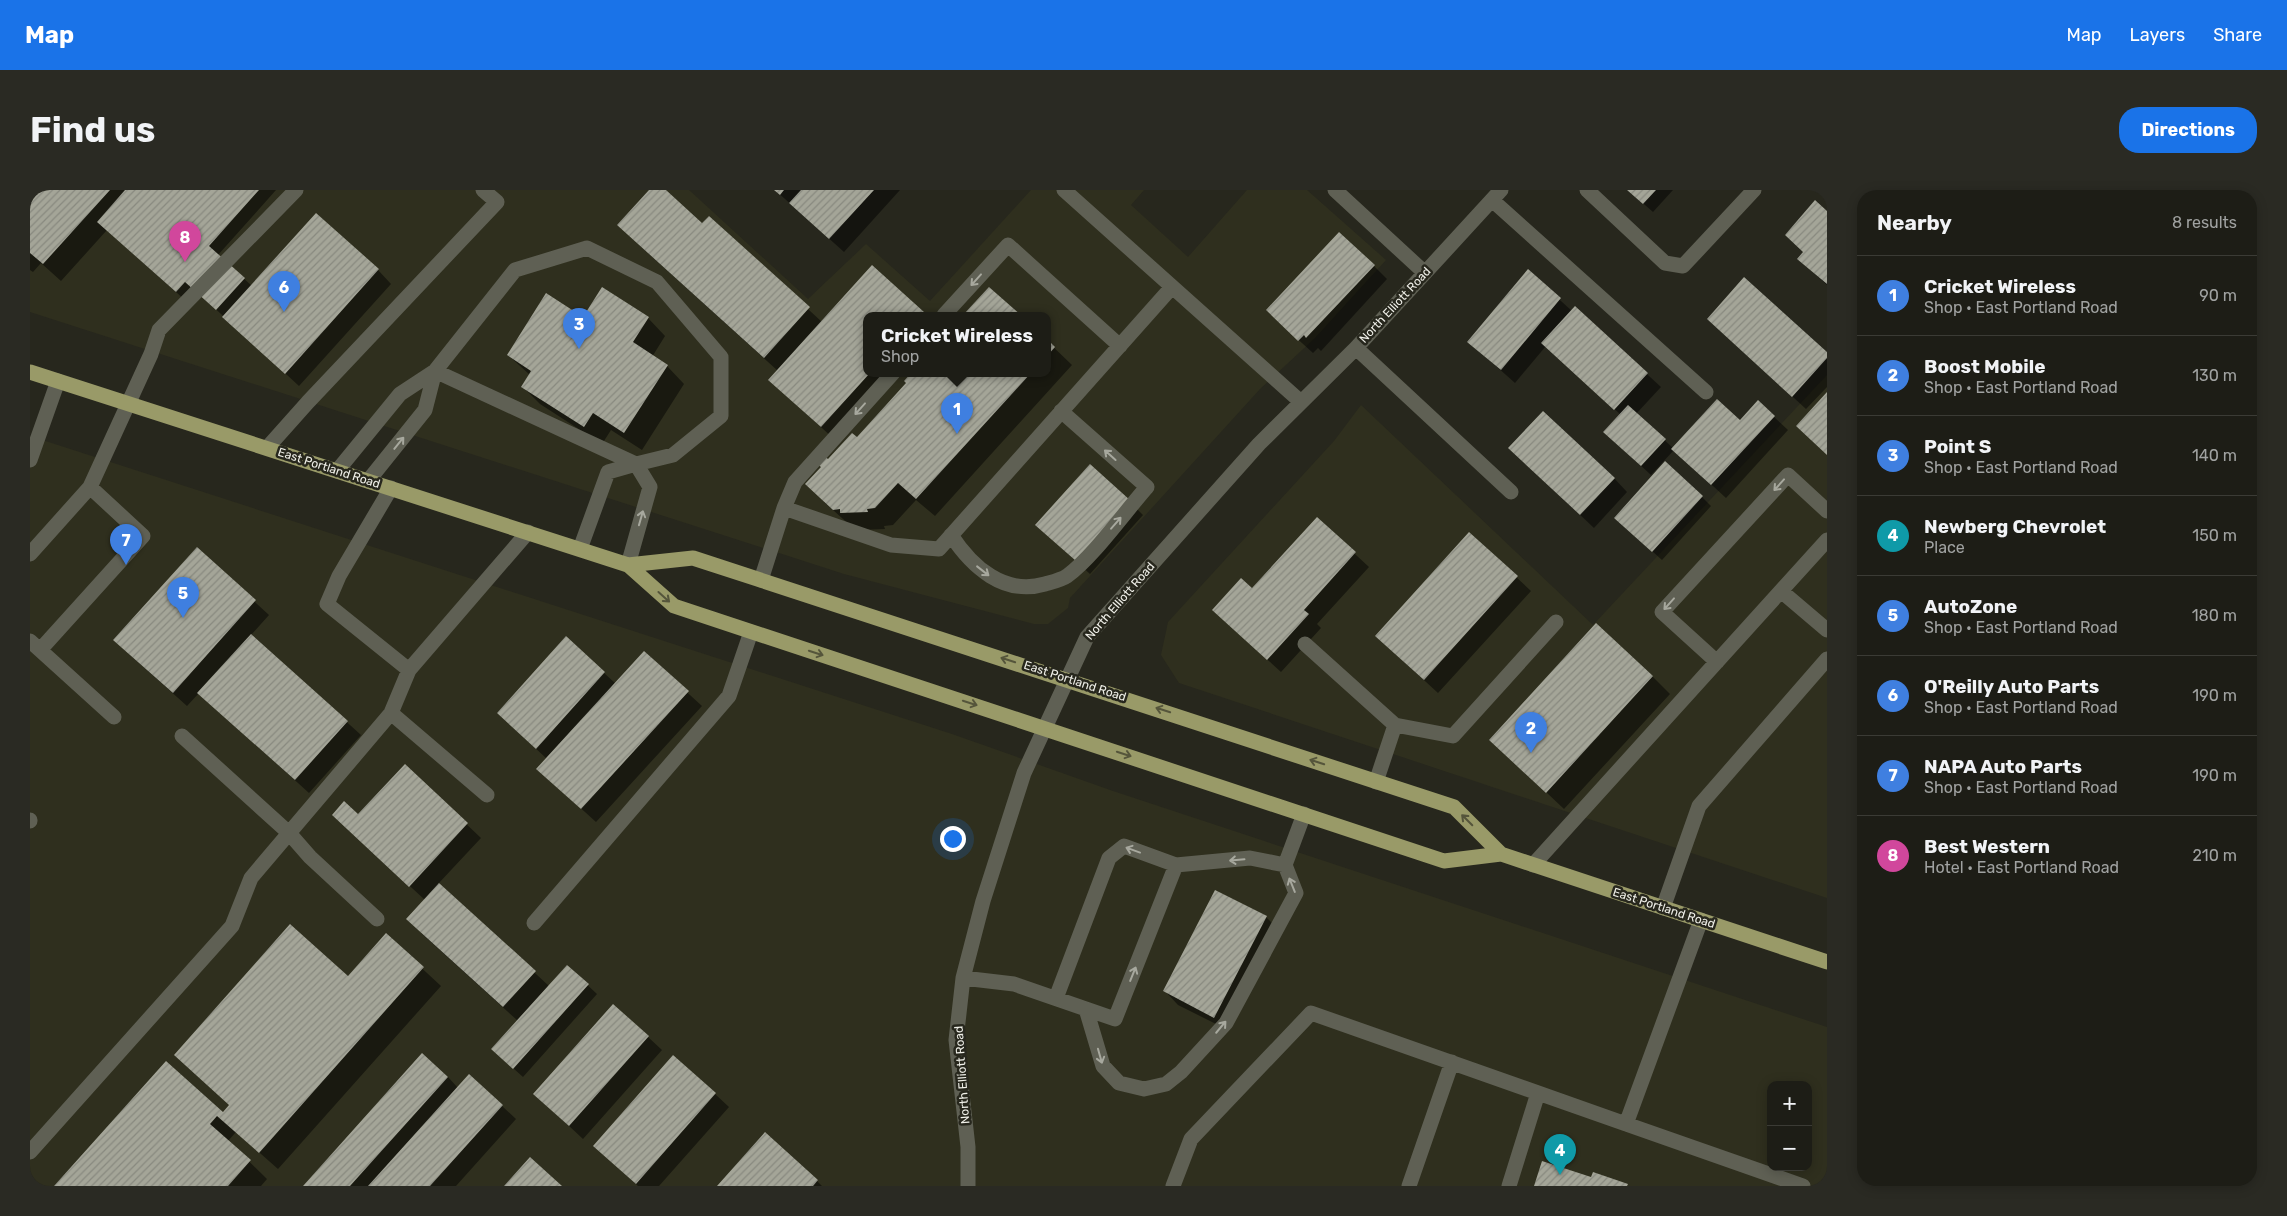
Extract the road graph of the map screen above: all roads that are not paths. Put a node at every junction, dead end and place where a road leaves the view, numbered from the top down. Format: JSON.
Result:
{"nodes":[{"id":1,"x":296,"y":190,"type":"edge"},
{"id":2,"x":484,"y":190,"type":"edge"},
{"id":3,"x":1064,"y":190,"type":"edge"},
{"id":4,"x":1335,"y":190,"type":"edge"},
{"id":5,"x":1586,"y":190,"type":"edge"},
{"id":6,"x":1754,"y":190,"type":"edge"},
{"id":7,"x":1497,"y":195,"type":"edge"},
{"id":8,"x":1425,"y":273,"type":"junction"},
{"id":9,"x":1172,"y":287,"type":"junction"},
{"id":10,"x":947,"y":312,"type":"edge"},
{"id":11,"x":1120,"y":346,"type":"junction"},
{"id":12,"x":1356,"y":348,"type":"junction"},
{"id":13,"x":435,"y":371,"type":"junction"},
{"id":14,"x":30,"y":372,"type":"edge"},
{"id":15,"x":889,"y":377,"type":"edge"},
{"id":16,"x":58,"y":381,"type":"junction"},
{"id":17,"x":1706,"y":392,"type":"dead end"},
{"id":18,"x":1301,"y":402,"type":"junction"},
{"id":19,"x":128,"y":404,"type":"junction"},
{"id":20,"x":1062,"y":412,"type":"junction"},
{"id":21,"x":267,"y":448,"type":"junction"},
{"id":22,"x":30,"y":460,"type":"edge"},
{"id":23,"x":636,"y":464,"type":"junction"},
{"id":24,"x":337,"y":471,"type":"junction"},
{"id":25,"x":368,"y":481,"type":"junction"},
{"id":26,"x":90,"y":486,"type":"junction"},
{"id":27,"x":391,"y":488,"type":"junction"},
{"id":28,"x":1512,"y":492,"type":"dead end"},
{"id":29,"x":784,"y":508,"type":"junction"},
{"id":30,"x":1827,"y":511,"type":"edge"},
{"id":31,"x":528,"y":532,"type":"junction"},
{"id":32,"x":951,"y":535,"type":"junction"},
{"id":33,"x":1827,"y":540,"type":"edge"},
{"id":34,"x":580,"y":549,"type":"junction"},
{"id":35,"x":30,"y":554,"type":"edge"},
{"id":36,"x":628,"y":564,"type":"junction"},
{"id":37,"x":761,"y":580,"type":"junction"},
{"id":38,"x":1782,"y":590,"type":"junction"},
{"id":39,"x":1556,"y":622,"type":"dead end"},
{"id":40,"x":1827,"y":630,"type":"edge"},
{"id":41,"x":752,"y":632,"type":"junction"},
{"id":42,"x":1305,"y":644,"type":"dead end"},
{"id":43,"x":35,"y":646,"type":"edge"},
{"id":44,"x":1827,"y":659,"type":"edge"},
{"id":45,"x":1717,"y":662,"type":"junction"},
{"id":46,"x":408,"y":670,"type":"junction"},
{"id":47,"x":1067,"y":679,"type":"junction"},
{"id":48,"x":391,"y":713,"type":"junction"},
{"id":49,"x":114,"y":717,"type":"dead end"},
{"id":50,"x":1395,"y":725,"type":"junction"},
{"id":51,"x":1044,"y":727,"type":"junction"},
{"id":52,"x":182,"y":736,"type":"dead end"},
{"id":53,"x":1376,"y":782,"type":"junction"},
{"id":54,"x":488,"y":795,"type":"dead end"},
{"id":55,"x":1304,"y":814,"type":"junction"},
{"id":56,"x":289,"y":833,"type":"junction"},
{"id":57,"x":1501,"y":854,"type":"junction"},
{"id":58,"x":1284,"y":865,"type":"junction"},
{"id":59,"x":1533,"y":865,"type":"junction"},
{"id":60,"x":1176,"y":866,"type":"junction"},
{"id":61,"x":1663,"y":908,"type":"junction"},
{"id":62,"x":377,"y":919,"type":"dead end"},
{"id":63,"x":1702,"y":920,"type":"junction"},
{"id":64,"x":534,"y":923,"type":"dead end"},
{"id":65,"x":1827,"y":962,"type":"edge"},
{"id":66,"x":963,"y":978,"type":"junction"},
{"id":67,"x":1056,"y":998,"type":"junction"},
{"id":68,"x":1086,"y":1009,"type":"junction"},
{"id":69,"x":1452,"y":1062,"type":"junction"},
{"id":70,"x":1538,"y":1093,"type":"junction"},
{"id":71,"x":1626,"y":1124,"type":"junction"},
{"id":72,"x":30,"y":1152,"type":"edge"},
{"id":73,"x":968,"y":1186,"type":"edge"},
{"id":74,"x":1173,"y":1186,"type":"edge"},
{"id":75,"x":1409,"y":1186,"type":"edge"},
{"id":76,"x":1509,"y":1186,"type":"edge"},
{"id":77,"x":1803,"y":1186,"type":"edge"}],
"edges":[{"from":1,"to":19,"type":"street"},
{"from":2,"to":21,"type":"street"},
{"from":3,"to":9,"type":"street"},
{"from":4,"to":8,"type":"street"},
{"from":5,"to":6,"type":"street"},
{"from":7,"to":8,"type":"street","name":"North Elliott Road"},
{"from":7,"to":17,"type":"street"},
{"from":8,"to":12,"type":"street","name":"North Elliott Road"},
{"from":9,"to":11,"type":"street"},
{"from":9,"to":18,"type":"street"},
{"from":11,"to":10,"type":"street","one_way":true},
{"from":11,"to":20,"type":"street"},
{"from":12,"to":18,"type":"street","name":"North Elliott Road"},
{"from":12,"to":28,"type":"street"},
{"from":13,"to":23,"type":"street"},
{"from":13,"to":23,"type":"street"},
{"from":13,"to":24,"type":"street"},
{"from":25,"to":13,"type":"street","one_way":true},
{"from":14,"to":16,"type":"main road","name":"East Portland Road"},
{"from":15,"to":29,"type":"street","one_way":true},
{"from":16,"to":19,"type":"main road","name":"East Portland Road"},
{"from":16,"to":22,"type":"street"},
{"from":18,"to":47,"type":"street","name":"North Elliott Road"},
{"from":19,"to":21,"type":"main road","name":"East Portland Road"},
{"from":19,"to":26,"type":"street"},
{"from":20,"to":32,"type":"street"},
{"from":32,"to":20,"type":"street","one_way":true},
{"from":21,"to":24,"type":"main road","name":"East Portland Road"},
{"from":23,"to":34,"type":"street"},
{"from":36,"to":23,"type":"street","one_way":true},
{"from":24,"to":25,"type":"main road","name":"East Portland Road"},
{"from":25,"to":27,"type":"main road","name":"East Portland Road"},
{"from":26,"to":35,"type":"street"},
{"from":26,"to":43,"type":"street"},
{"from":27,"to":31,"type":"main road","name":"East Portland Road"},
{"from":27,"to":46,"type":"street"},
{"from":29,"to":32,"type":"street"},
{"from":29,"to":37,"type":"street"},
{"from":30,"to":45,"type":"street","one_way":true},
{"from":31,"to":34,"type":"main road","name":"East Portland Road"},
{"from":31,"to":46,"type":"street"},
{"from":33,"to":38,"type":"street"},
{"from":34,"to":36,"type":"main road","name":"East Portland Road"},
{"from":36,"to":37,"type":"main road","name":"East Portland Road"},
{"from":36,"to":41,"type":"main road","name":"East Portland Road","one_way":true},
{"from":47,"to":37,"type":"main road","name":"East Portland Road","one_way":true},
{"from":38,"to":40,"type":"street"},
{"from":38,"to":45,"type":"street"},
{"from":39,"to":50,"type":"street"},
{"from":41,"to":51,"type":"main road","name":"East Portland Road","one_way":true},
{"from":41,"to":64,"type":"street"},
{"from":42,"to":50,"type":"street"},
{"from":43,"to":49,"type":"street"},
{"from":44,"to":61,"type":"street"},
{"from":45,"to":59,"type":"street"},
{"from":46,"to":48,"type":"street"},
{"from":47,"to":51,"type":"street","name":"North Elliott Road"},
{"from":53,"to":47,"type":"main road","name":"East Portland Road","one_way":true},
{"from":48,"to":54,"type":"street"},
{"from":48,"to":56,"type":"street"},
{"from":50,"to":53,"type":"street"},
{"from":51,"to":55,"type":"main road","name":"East Portland Road","one_way":true},
{"from":51,"to":66,"type":"street","name":"North Elliott Road"},
{"from":52,"to":56,"type":"street"},
{"from":57,"to":53,"type":"main road","name":"East Portland Road","one_way":true},
{"from":55,"to":57,"type":"main road","name":"East Portland Road"},
{"from":55,"to":58,"type":"street"},
{"from":56,"to":62,"type":"street"},
{"from":56,"to":72,"type":"street"},
{"from":57,"to":59,"type":"main road","name":"East Portland Road"},
{"from":58,"to":60,"type":"street","one_way":true},
{"from":68,"to":58,"type":"street","one_way":true},
{"from":59,"to":61,"type":"main road","name":"East Portland Road"},
{"from":60,"to":67,"type":"street","one_way":true},
{"from":68,"to":60,"type":"street","one_way":true},
{"from":61,"to":63,"type":"main road","name":"East Portland Road"},
{"from":63,"to":65,"type":"main road","name":"East Portland Road"},
{"from":63,"to":71,"type":"street"},
{"from":66,"to":67,"type":"street"},
{"from":66,"to":73,"type":"street","name":"North Elliott Road"},
{"from":67,"to":68,"type":"street"},
{"from":69,"to":70,"type":"street"},
{"from":69,"to":74,"type":"street"},
{"from":69,"to":75,"type":"street"},
{"from":70,"to":71,"type":"street"},
{"from":70,"to":76,"type":"street"},
{"from":71,"to":77,"type":"street"}]}
